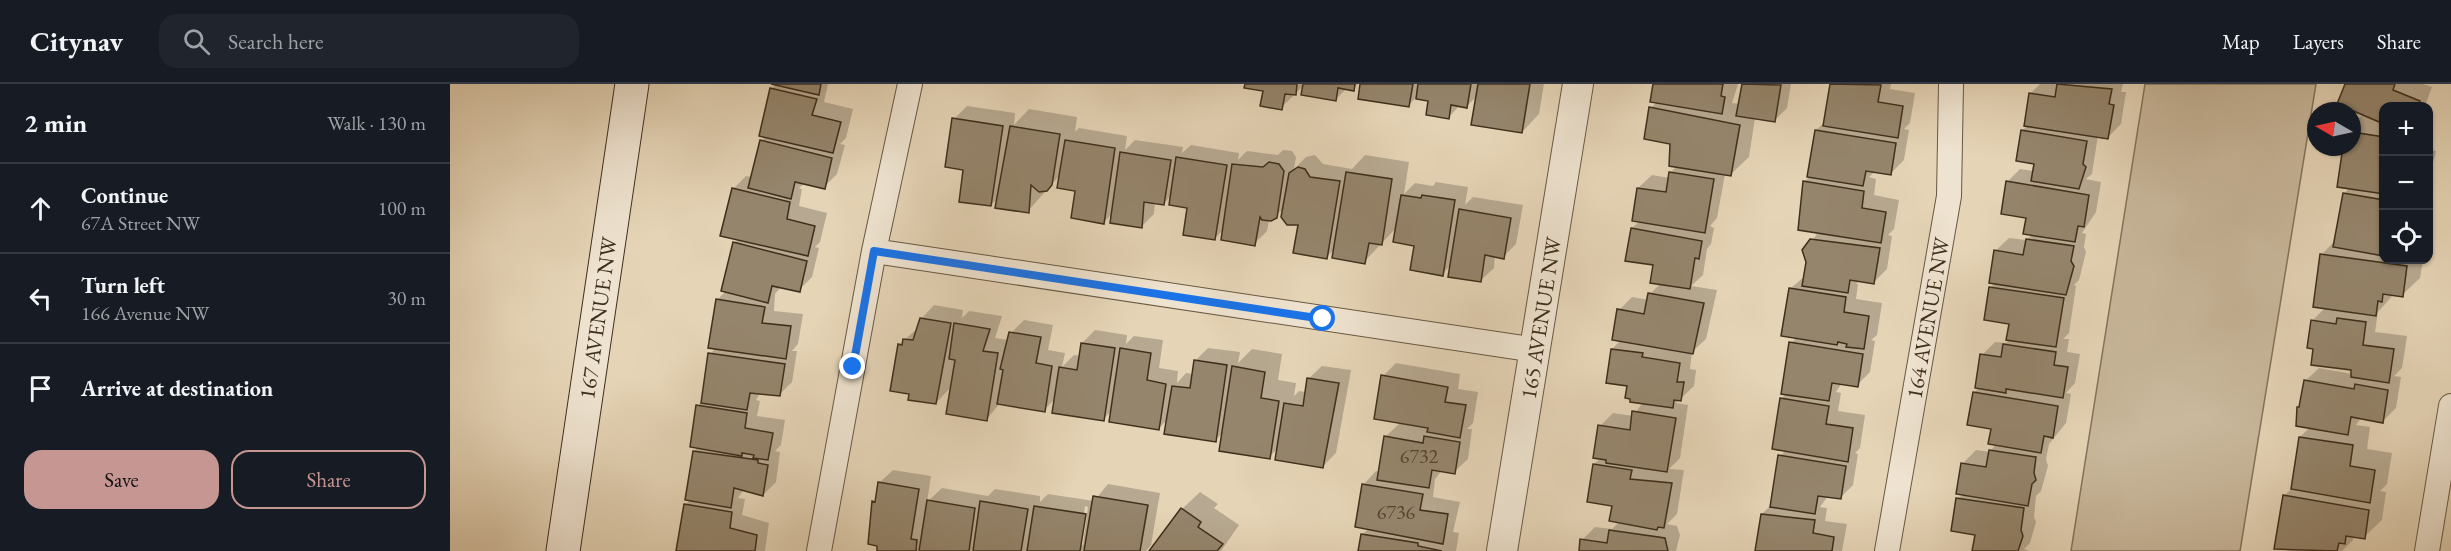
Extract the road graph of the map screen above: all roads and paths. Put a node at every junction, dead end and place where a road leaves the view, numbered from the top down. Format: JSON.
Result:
{"nodes":[{"id":1,"x":632,"y":84,"type":"edge"},
{"id":2,"x":910,"y":84,"type":"edge"},
{"id":3,"x":1578,"y":84,"type":"edge"},
{"id":4,"x":1951,"y":84,"type":"edge"},
{"id":5,"x":874,"y":251,"type":"junction"},
{"id":6,"x":1536,"y":350,"type":"junction"},
{"id":7,"x":2451,"y":406,"type":"edge"},
{"id":8,"x":563,"y":551,"type":"edge"},
{"id":9,"x":819,"y":551,"type":"edge"},
{"id":10,"x":1502,"y":551,"type":"edge"},
{"id":11,"x":1887,"y":551,"type":"edge"},
{"id":12,"x":2427,"y":551,"type":"edge"}],
"edges":[{"from":1,"to":8,"type":"main road","name":"167 AVENUE NW"},
{"from":2,"to":5,"type":"street"},
{"from":3,"to":6,"type":"street","name":"165 AVENUE NW"},
{"from":4,"to":11,"type":"street","name":"164 AVENUE NW"},
{"from":5,"to":6,"type":"street"},
{"from":5,"to":9,"type":"street"},
{"from":6,"to":10,"type":"street","name":"165 AVENUE NW"},
{"from":7,"to":12,"type":"street"}]}
